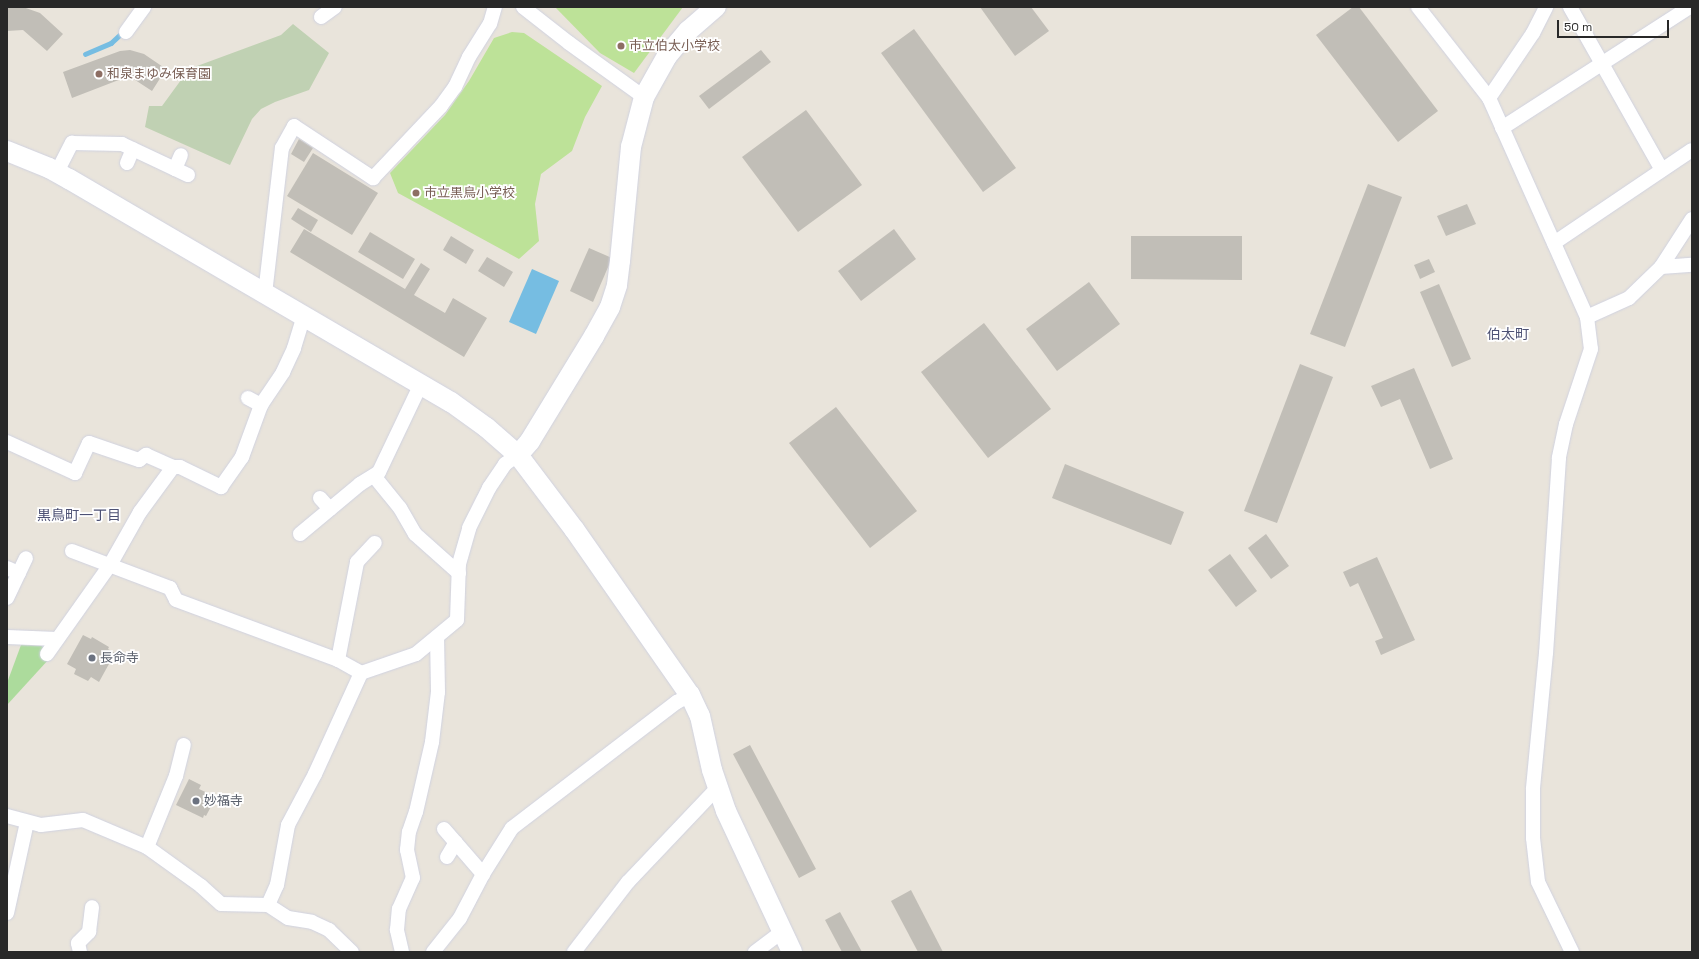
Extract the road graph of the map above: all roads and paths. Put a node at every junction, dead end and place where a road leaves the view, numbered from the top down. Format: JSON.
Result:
{"nodes":[{"id":1,"x":144,"y":7,"type":"edge"},
{"id":2,"x":335,"y":7,"type":"edge"},
{"id":3,"x":495,"y":7,"type":"edge"},
{"id":4,"x":523,"y":7,"type":"edge"},
{"id":5,"x":716,"y":7,"type":"edge"},
{"id":6,"x":1418,"y":7,"type":"edge"},
{"id":7,"x":1546,"y":7,"type":"edge"},
{"id":8,"x":1570,"y":7,"type":"edge"},
{"id":9,"x":1691,"y":7,"type":"edge"},
{"id":10,"x":321,"y":17,"type":"dead end"},
{"id":11,"x":126,"y":32,"type":"dead end"},
{"id":12,"x":1602,"y":64,"type":"junction"},
{"id":13,"x":644,"y":97,"type":"junction"},
{"id":14,"x":1489,"y":98,"type":"junction"},
{"id":15,"x":1502,"y":128,"type":"junction"},
{"id":16,"x":133,"y":149,"type":"junction"},
{"id":17,"x":1692,"y":150,"type":"edge"},
{"id":18,"x":7,"y":151,"type":"edge"},
{"id":19,"x":181,"y":155,"type":"dead end"},
{"id":20,"x":127,"y":163,"type":"dead end"},
{"id":21,"x":175,"y":169,"type":"junction"},
{"id":22,"x":1662,"y":170,"type":"junction"},
{"id":23,"x":57,"y":172,"type":"junction"},
{"id":24,"x":188,"y":175,"type":"dead end"},
{"id":25,"x":1692,"y":219,"type":"edge"},
{"id":26,"x":1554,"y":243,"type":"junction"},
{"id":27,"x":1692,"y":265,"type":"edge"},
{"id":28,"x":1661,"y":267,"type":"junction"},
{"id":29,"x":265,"y":294,"type":"junction"},
{"id":30,"x":304,"y":316,"type":"junction"},
{"id":31,"x":1586,"y":317,"type":"junction"},
{"id":32,"x":421,"y":384,"type":"junction"},
{"id":33,"x":248,"y":398,"type":"dead end"},
{"id":34,"x":261,"y":405,"type":"junction"},
{"id":35,"x":7,"y":442,"type":"edge"},
{"id":36,"x":518,"y":456,"type":"junction"},
{"id":37,"x":173,"y":467,"type":"junction"},
{"id":38,"x":374,"y":476,"type":"junction"},
{"id":39,"x":320,"y":498,"type":"dead end"},
{"id":40,"x":330,"y":509,"type":"junction"},
{"id":41,"x":300,"y":534,"type":"dead end"},
{"id":42,"x":375,"y":543,"type":"dead end"},
{"id":43,"x":72,"y":550,"type":"dead end"},
{"id":44,"x":26,"y":558,"type":"dead end"},
{"id":45,"x":110,"y":565,"type":"junction"},
{"id":46,"x":13,"y":570,"type":"edge"},
{"id":47,"x":459,"y":573,"type":"junction"},
{"id":48,"x":7,"y":598,"type":"edge"},
{"id":49,"x":7,"y":637,"type":"edge"},
{"id":50,"x":437,"y":637,"type":"junction"},
{"id":51,"x":57,"y":639,"type":"junction"},
{"id":52,"x":47,"y":654,"type":"dead end"},
{"id":53,"x":338,"y":660,"type":"junction"},
{"id":54,"x":361,"y":673,"type":"junction"},
{"id":55,"x":690,"y":695,"type":"junction"},
{"id":56,"x":184,"y":745,"type":"dead end"},
{"id":57,"x":718,"y":787,"type":"junction"},
{"id":58,"x":7,"y":816,"type":"edge"},
{"id":59,"x":27,"y":822,"type":"junction"},
{"id":60,"x":444,"y":829,"type":"dead end"},
{"id":61,"x":456,"y":842,"type":"junction"},
{"id":62,"x":147,"y":847,"type":"junction"},
{"id":63,"x":447,"y":857,"type":"dead end"},
{"id":64,"x":483,"y":874,"type":"junction"},
{"id":65,"x":268,"y":905,"type":"junction"},
{"id":66,"x":92,"y":907,"type":"dead end"},
{"id":67,"x":7,"y":913,"type":"edge"},
{"id":68,"x":782,"y":932,"type":"junction"},
{"id":69,"x":80,"y":952,"type":"edge"},
{"id":70,"x":352,"y":952,"type":"edge"},
{"id":71,"x":402,"y":952,"type":"edge"},
{"id":72,"x":432,"y":952,"type":"edge"},
{"id":73,"x":574,"y":952,"type":"edge"},
{"id":74,"x":755,"y":952,"type":"edge"},
{"id":75,"x":792,"y":952,"type":"edge"},
{"id":76,"x":1572,"y":952,"type":"edge"}],
"edges":[{"from":1,"to":11,"type":"street"},
{"from":2,"to":10,"type":"street"},
{"from":3,"to":29,"type":"street"},
{"from":4,"to":13,"type":"street"},
{"from":5,"to":13,"type":"street"},
{"from":6,"to":14,"type":"street"},
{"from":7,"to":14,"type":"street"},
{"from":8,"to":12,"type":"street"},
{"from":9,"to":12,"type":"street"},
{"from":12,"to":15,"type":"street"},
{"from":12,"to":22,"type":"street"},
{"from":13,"to":36,"type":"street"},
{"from":14,"to":15,"type":"street"},
{"from":15,"to":26,"type":"street"},
{"from":16,"to":20,"type":"street"},
{"from":16,"to":21,"type":"street"},
{"from":16,"to":23,"type":"street"},
{"from":17,"to":22,"type":"street"},
{"from":18,"to":23,"type":"street"},
{"from":19,"to":21,"type":"street"},
{"from":21,"to":24,"type":"street"},
{"from":22,"to":26,"type":"street"},
{"from":23,"to":29,"type":"street"},
{"from":25,"to":28,"type":"street"},
{"from":26,"to":31,"type":"street"},
{"from":27,"to":28,"type":"street"},
{"from":28,"to":31,"type":"street"},
{"from":29,"to":30,"type":"street"},
{"from":30,"to":32,"type":"street"},
{"from":30,"to":34,"type":"street"},
{"from":31,"to":76,"type":"street"},
{"from":32,"to":36,"type":"street"},
{"from":32,"to":38,"type":"street"},
{"from":33,"to":34,"type":"street"},
{"from":34,"to":37,"type":"street"},
{"from":35,"to":37,"type":"street"},
{"from":36,"to":47,"type":"street"},
{"from":36,"to":55,"type":"street"},
{"from":37,"to":45,"type":"street"},
{"from":38,"to":40,"type":"street"},
{"from":38,"to":47,"type":"street"},
{"from":39,"to":40,"type":"street"},
{"from":40,"to":41,"type":"street"},
{"from":42,"to":53,"type":"street"},
{"from":43,"to":45,"type":"street"},
{"from":44,"to":46,"type":"street"},
{"from":45,"to":51,"type":"street"},
{"from":45,"to":53,"type":"street"},
{"from":46,"to":48,"type":"street"},
{"from":47,"to":50,"type":"street"},
{"from":49,"to":51,"type":"street"},
{"from":50,"to":54,"type":"street"},
{"from":50,"to":71,"type":"street"},
{"from":51,"to":52,"type":"street"},
{"from":53,"to":54,"type":"street"},
{"from":54,"to":65,"type":"street"},
{"from":55,"to":57,"type":"street"},
{"from":55,"to":64,"type":"street"},
{"from":56,"to":62,"type":"street"},
{"from":57,"to":68,"type":"street"},
{"from":57,"to":73,"type":"street"},
{"from":58,"to":59,"type":"street"},
{"from":59,"to":62,"type":"street"},
{"from":59,"to":67,"type":"street"},
{"from":60,"to":61,"type":"street"},
{"from":61,"to":63,"type":"street"},
{"from":61,"to":64,"type":"street"},
{"from":62,"to":65,"type":"street"},
{"from":64,"to":72,"type":"street"},
{"from":65,"to":70,"type":"street"},
{"from":66,"to":69,"type":"street"},
{"from":68,"to":74,"type":"street"},
{"from":68,"to":75,"type":"street"}]}
